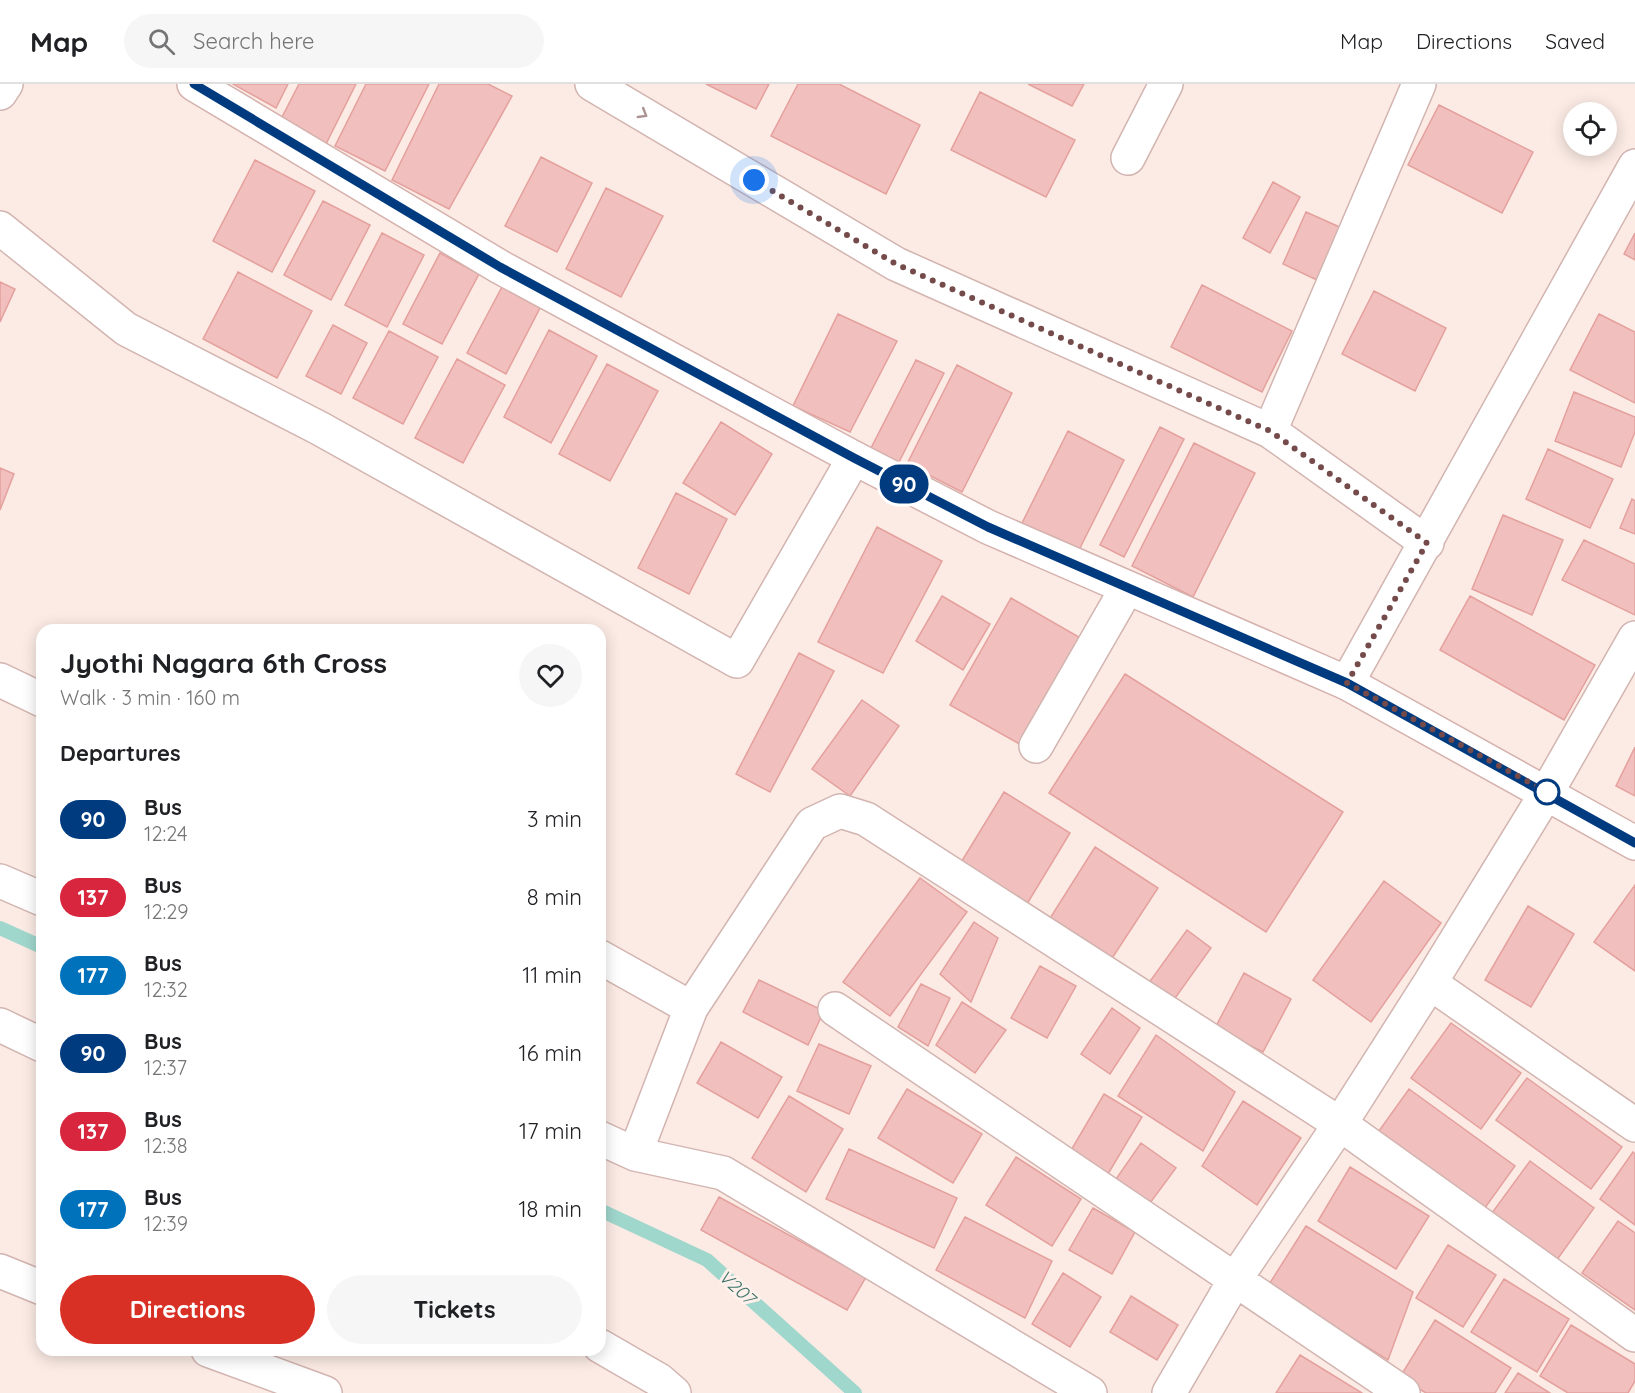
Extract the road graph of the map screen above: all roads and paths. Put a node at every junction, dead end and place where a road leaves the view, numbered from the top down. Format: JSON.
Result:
{"nodes":[{"id":1,"x":6,"y":84,"type":"edge"},
{"id":2,"x":194,"y":84,"type":"edge"},
{"id":3,"x":592,"y":84,"type":"edge"},
{"id":4,"x":1166,"y":84,"type":"edge"},
{"id":5,"x":1419,"y":84,"type":"edge"},
{"id":6,"x":0,"y":93,"type":"edge"},
{"id":7,"x":1128,"y":158,"type":"dead end"},
{"id":8,"x":1635,"y":166,"type":"edge"},
{"id":9,"x":0,"y":228,"type":"edge"},
{"id":10,"x":1270,"y":431,"type":"junction"},
{"id":11,"x":854,"y":458,"type":"junction"},
{"id":12,"x":1427,"y":543,"type":"junction"},
{"id":13,"x":1127,"y":588,"type":"junction"},
{"id":14,"x":1635,"y":638,"type":"edge"},
{"id":15,"x":0,"y":680,"type":"edge"},
{"id":16,"x":1347,"y":683,"type":"junction"},
{"id":17,"x":36,"y":697,"type":"edge"},
{"id":18,"x":1036,"y":746,"type":"dead end"},
{"id":19,"x":1547,"y":792,"type":"junction"},
{"id":20,"x":1635,"y":843,"type":"edge"},
{"id":21,"x":0,"y":880,"type":"edge"},
{"id":22,"x":36,"y":896,"type":"edge"},
{"id":23,"x":606,"y":960,"type":"edge"},
{"id":24,"x":1430,"y":983,"type":"junction"},
{"id":25,"x":691,"y":1008,"type":"junction"},
{"id":26,"x":835,"y":1009,"type":"dead end"},
{"id":27,"x":0,"y":1025,"type":"edge"},
{"id":28,"x":36,"y":1042,"type":"edge"},
{"id":29,"x":1340,"y":1124,"type":"junction"},
{"id":30,"x":1635,"y":1125,"type":"edge"},
{"id":31,"x":606,"y":1141,"type":"edge"},
{"id":32,"x":635,"y":1154,"type":"junction"},
{"id":33,"x":0,"y":1272,"type":"edge"},
{"id":34,"x":1236,"y":1278,"type":"junction"},
{"id":35,"x":36,"y":1286,"type":"edge"},
{"id":36,"x":1635,"y":1335,"type":"edge"},
{"id":37,"x":606,"y":1349,"type":"edge"},
{"id":38,"x":224,"y":1356,"type":"edge"},
{"id":39,"x":325,"y":1393,"type":"edge"},
{"id":40,"x":674,"y":1393,"type":"edge"},
{"id":41,"x":1090,"y":1393,"type":"edge"},
{"id":42,"x":1169,"y":1393,"type":"edge"},
{"id":43,"x":1403,"y":1393,"type":"edge"}],
"edges":[{"from":1,"to":6,"type":"street"},
{"from":2,"to":11,"type":"street"},
{"from":3,"to":10,"type":"street","one_way":true},
{"from":4,"to":7,"type":"street"},
{"from":5,"to":10,"type":"street"},
{"from":8,"to":12,"type":"street"},
{"from":9,"to":11,"type":"street"},
{"from":10,"to":12,"type":"street"},
{"from":11,"to":13,"type":"street"},
{"from":12,"to":16,"type":"street"},
{"from":13,"to":16,"type":"street"},
{"from":13,"to":18,"type":"street"},
{"from":14,"to":19,"type":"street"},
{"from":15,"to":17,"type":"street"},
{"from":16,"to":19,"type":"street"},
{"from":19,"to":20,"type":"street"},
{"from":19,"to":24,"type":"street"},
{"from":21,"to":22,"type":"street"},
{"from":23,"to":25,"type":"street"},
{"from":24,"to":29,"type":"street"},
{"from":24,"to":30,"type":"street"},
{"from":25,"to":29,"type":"street"},
{"from":25,"to":32,"type":"street"},
{"from":26,"to":34,"type":"street"},
{"from":27,"to":28,"type":"street"},
{"from":29,"to":34,"type":"street"},
{"from":29,"to":36,"type":"street"},
{"from":31,"to":32,"type":"street"},
{"from":32,"to":41,"type":"street"},
{"from":33,"to":35,"type":"street"},
{"from":34,"to":42,"type":"street"},
{"from":34,"to":43,"type":"street"},
{"from":37,"to":40,"type":"street"},
{"from":38,"to":39,"type":"street"}]}
